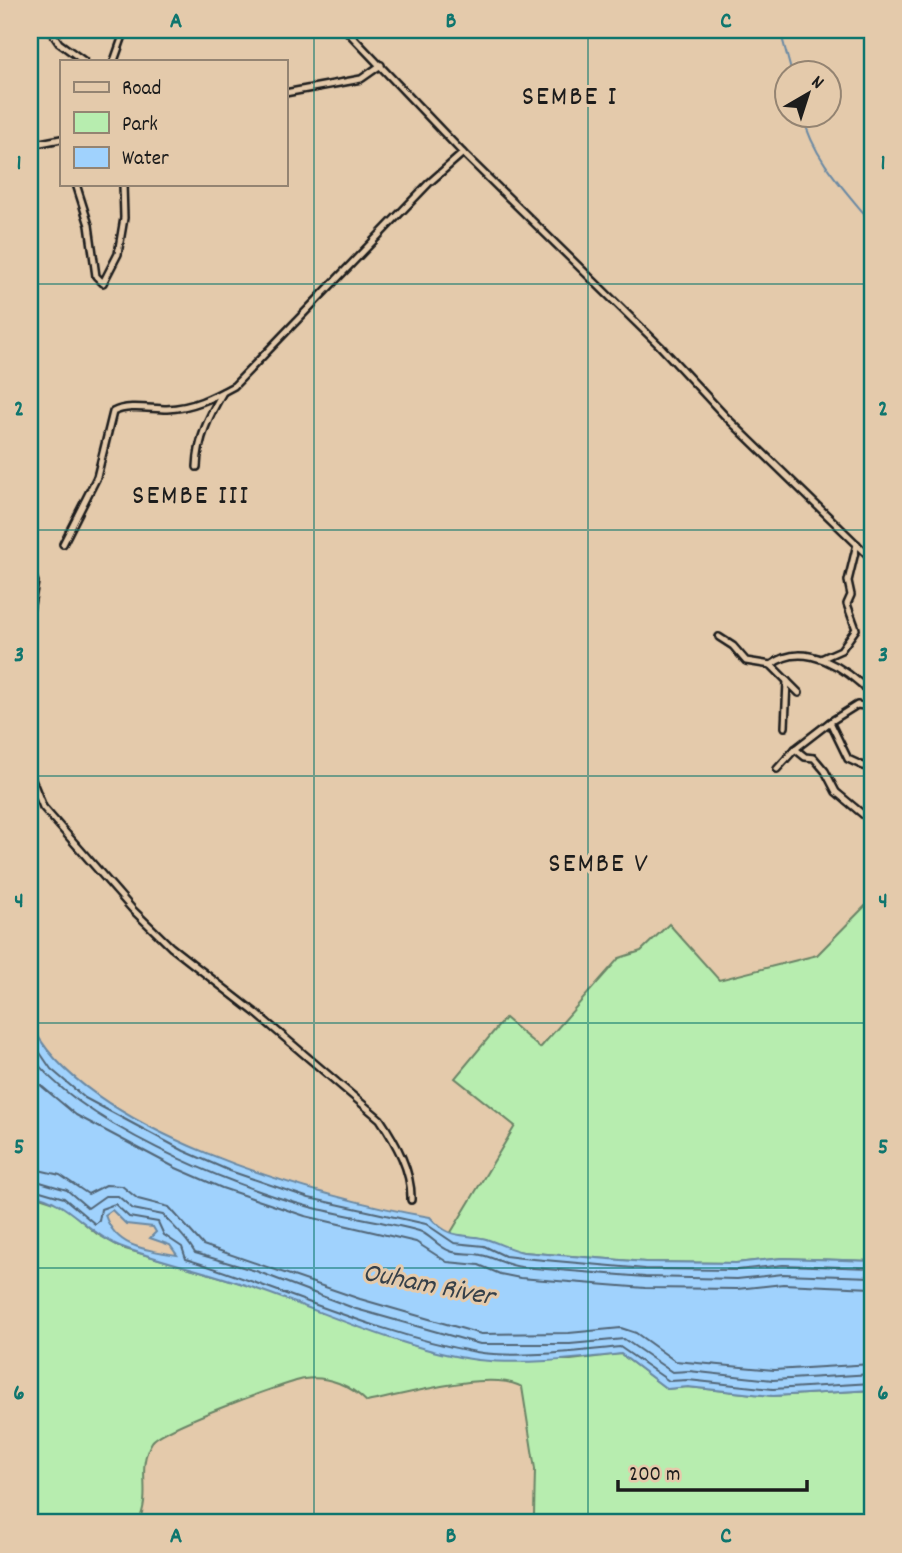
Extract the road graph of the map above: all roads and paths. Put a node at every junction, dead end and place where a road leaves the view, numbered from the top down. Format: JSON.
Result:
{"nodes":[{"id":1,"x":50,"y":30,"type":"edge"},
{"id":2,"x":125,"y":30,"type":"edge"},
{"id":3,"x":346,"y":30,"type":"edge"},
{"id":4,"x":84,"y":60,"type":"edge"},
{"id":5,"x":114,"y":60,"type":"edge"},
{"id":6,"x":381,"y":65,"type":"junction"},
{"id":7,"x":287,"y":93,"type":"edge"},
{"id":8,"x":60,"y":139,"type":"edge"},
{"id":9,"x":30,"y":145,"type":"edge"},
{"id":10,"x":463,"y":153,"type":"junction"},
{"id":11,"x":77,"y":186,"type":"edge"},
{"id":12,"x":123,"y":186,"type":"edge"},
{"id":13,"x":223,"y":392,"type":"junction"},
{"id":14,"x":197,"y":467,"type":"dead end"},
{"id":15,"x":63,"y":544,"type":"dead end"},
{"id":16,"x":857,"y":544,"type":"junction"},
{"id":17,"x":872,"y":559,"type":"edge"},
{"id":18,"x":30,"y":569,"type":"edge"},
{"id":19,"x":30,"y":611,"type":"edge"},
{"id":20,"x":719,"y":638,"type":"dead end"},
{"id":21,"x":820,"y":659,"type":"junction"},
{"id":22,"x":771,"y":665,"type":"junction"},
{"id":23,"x":787,"y":681,"type":"junction"},
{"id":24,"x":799,"y":692,"type":"dead end"},
{"id":25,"x":872,"y":695,"type":"edge"},
{"id":26,"x":872,"y":707,"type":"edge"},
{"id":27,"x":830,"y":722,"type":"junction"},
{"id":28,"x":785,"y":727,"type":"dead end"},
{"id":29,"x":794,"y":749,"type":"junction"},
{"id":30,"x":777,"y":769,"type":"dead end"},
{"id":31,"x":872,"y":770,"type":"edge"},
{"id":32,"x":30,"y":775,"type":"edge"},
{"id":33,"x":872,"y":822,"type":"edge"},
{"id":34,"x":872,"y":849,"type":"edge"},
{"id":35,"x":866,"y":853,"type":"dead end"},
{"id":36,"x":411,"y":1200,"type":"dead end"}],
"edges":[{"from":1,"to":4,"type":"street"},
{"from":2,"to":5,"type":"street"},
{"from":3,"to":6,"type":"street"},
{"from":6,"to":7,"type":"street"},
{"from":6,"to":10,"type":"street"},
{"from":8,"to":9,"type":"street"},
{"from":10,"to":13,"type":"street"},
{"from":10,"to":16,"type":"street"},
{"from":11,"to":12,"type":"street"},
{"from":13,"to":14,"type":"street"},
{"from":13,"to":15,"type":"street"},
{"from":16,"to":17,"type":"street"},
{"from":16,"to":21,"type":"street"},
{"from":18,"to":19,"type":"street"},
{"from":20,"to":22,"type":"street"},
{"from":21,"to":22,"type":"street"},
{"from":21,"to":25,"type":"street"},
{"from":22,"to":23,"type":"street"},
{"from":23,"to":24,"type":"street"},
{"from":23,"to":28,"type":"street"},
{"from":26,"to":27,"type":"street"},
{"from":27,"to":29,"type":"street"},
{"from":27,"to":31,"type":"street"},
{"from":29,"to":30,"type":"street"},
{"from":29,"to":33,"type":"street"},
{"from":32,"to":36,"type":"street"},
{"from":34,"to":35,"type":"street"}]}
